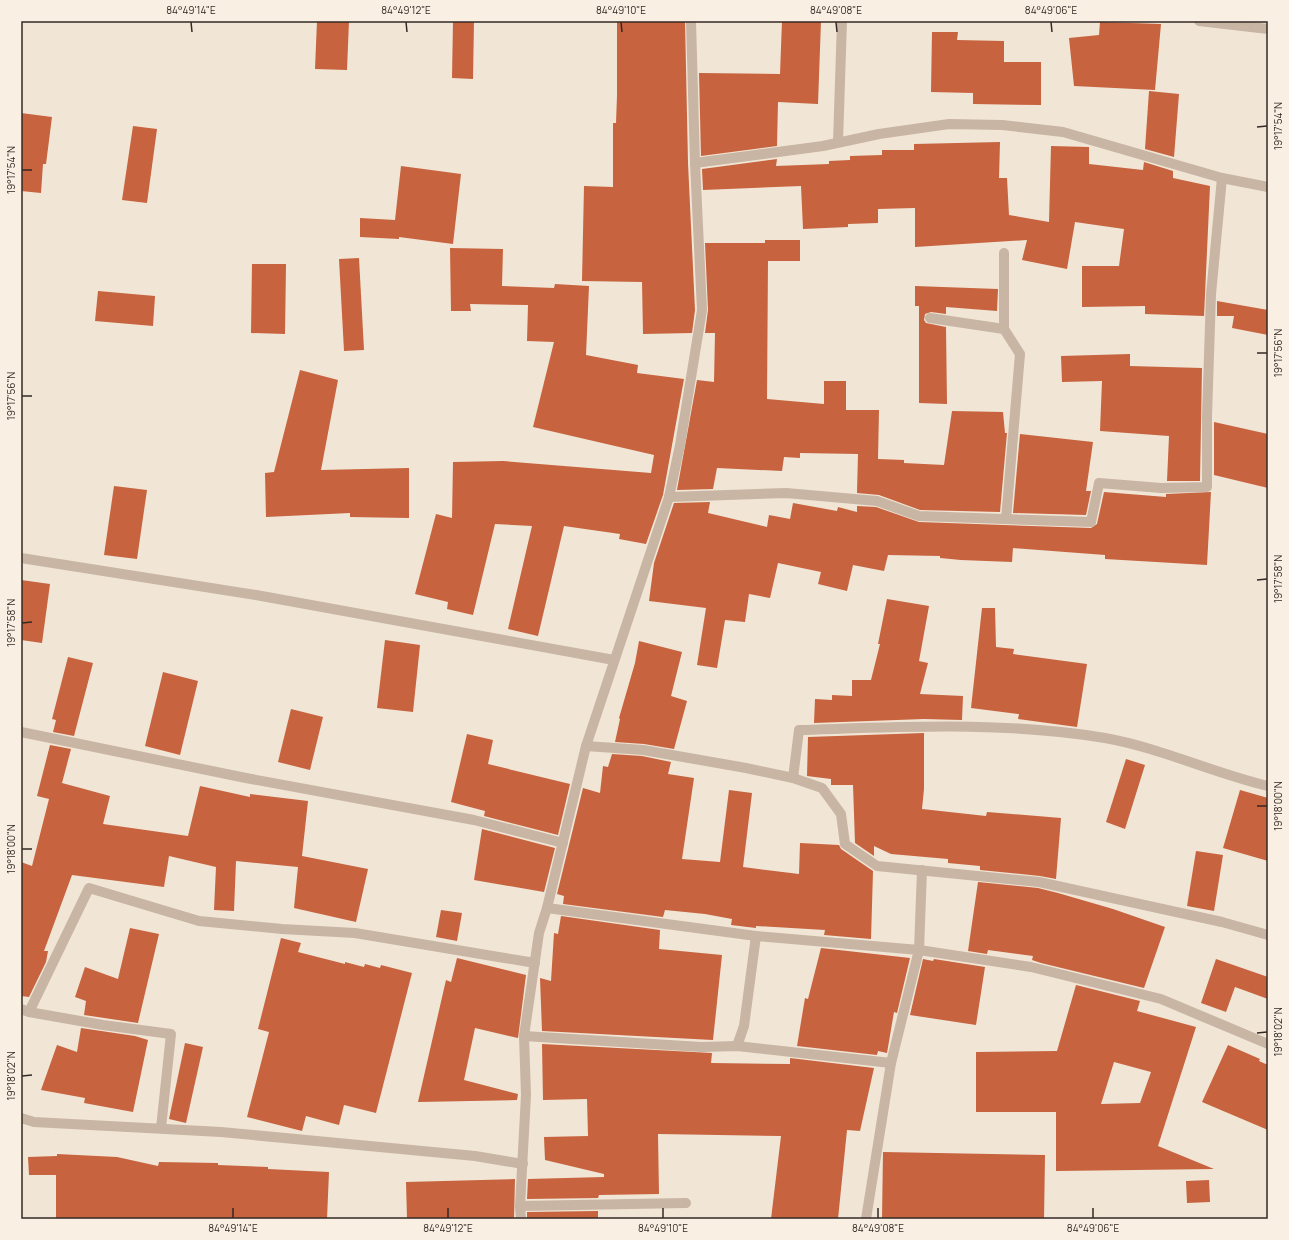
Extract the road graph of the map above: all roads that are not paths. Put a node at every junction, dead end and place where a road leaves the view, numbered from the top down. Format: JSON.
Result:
{"nodes":[{"id":1,"x":691,"y":21,"type":"edge"},
{"id":2,"x":842,"y":21,"type":"edge"},
{"id":3,"x":1199,"y":21,"type":"edge"},
{"id":4,"x":1268,"y":29,"type":"edge"},
{"id":5,"x":838,"y":142,"type":"junction"},
{"id":6,"x":695,"y":163,"type":"junction"},
{"id":7,"x":1222,"y":178,"type":"junction"},
{"id":8,"x":1268,"y":186,"type":"edge"},
{"id":9,"x":1004,"y":253,"type":"dead end"},
{"id":10,"x":930,"y":318,"type":"dead end"},
{"id":11,"x":1004,"y":329,"type":"junction"},
{"id":12,"x":669,"y":497,"type":"junction"},
{"id":13,"x":1006,"y":519,"type":"junction"},
{"id":14,"x":21,"y":558,"type":"edge"},
{"id":15,"x":614,"y":660,"type":"junction"},
{"id":16,"x":21,"y":732,"type":"edge"},
{"id":17,"x":586,"y":746,"type":"junction"},
{"id":18,"x":793,"y":778,"type":"junction"},
{"id":19,"x":1268,"y":786,"type":"edge"},
{"id":20,"x":563,"y":843,"type":"junction"},
{"id":21,"x":922,"y":870,"type":"junction"},
{"id":22,"x":547,"y":908,"type":"junction"},
{"id":23,"x":1268,"y":935,"type":"edge"},
{"id":24,"x":756,"y":936,"type":"junction"},
{"id":25,"x":919,"y":950,"type":"junction"},
{"id":26,"x":535,"y":962,"type":"junction"},
{"id":27,"x":25,"y":1010,"type":"edge"},
{"id":28,"x":524,"y":1036,"type":"junction"},
{"id":29,"x":1268,"y":1044,"type":"edge"},
{"id":30,"x":737,"y":1046,"type":"junction"},
{"id":31,"x":891,"y":1063,"type":"junction"},
{"id":32,"x":21,"y":1118,"type":"edge"},
{"id":33,"x":161,"y":1128,"type":"junction"},
{"id":34,"x":523,"y":1164,"type":"junction"},
{"id":35,"x":686,"y":1203,"type":"dead end"},
{"id":36,"x":520,"y":1206,"type":"junction"},
{"id":37,"x":521,"y":1219,"type":"edge"},
{"id":38,"x":866,"y":1219,"type":"edge"}],
"edges":[{"from":1,"to":6,"type":"street"},
{"from":2,"to":5,"type":"street"},
{"from":3,"to":4,"type":"street"},
{"from":5,"to":6,"type":"street"},
{"from":5,"to":7,"type":"street"},
{"from":6,"to":12,"type":"street"},
{"from":7,"to":8,"type":"street"},
{"from":7,"to":13,"type":"street"},
{"from":9,"to":11,"type":"street"},
{"from":10,"to":11,"type":"street"},
{"from":11,"to":13,"type":"street"},
{"from":12,"to":13,"type":"street"},
{"from":12,"to":15,"type":"street"},
{"from":14,"to":15,"type":"street"},
{"from":15,"to":17,"type":"street"},
{"from":16,"to":20,"type":"street"},
{"from":17,"to":18,"type":"street"},
{"from":17,"to":20,"type":"street"},
{"from":18,"to":19,"type":"street"},
{"from":18,"to":21,"type":"street"},
{"from":20,"to":22,"type":"street"},
{"from":21,"to":23,"type":"street"},
{"from":21,"to":25,"type":"street"},
{"from":22,"to":24,"type":"street"},
{"from":22,"to":26,"type":"street"},
{"from":24,"to":25,"type":"street"},
{"from":24,"to":30,"type":"street"},
{"from":25,"to":29,"type":"street"},
{"from":25,"to":31,"type":"street"},
{"from":26,"to":27,"type":"street"},
{"from":26,"to":28,"type":"street"},
{"from":27,"to":33,"type":"street"},
{"from":28,"to":30,"type":"street"},
{"from":28,"to":34,"type":"street"},
{"from":30,"to":31,"type":"street"},
{"from":31,"to":38,"type":"street"},
{"from":32,"to":33,"type":"street"},
{"from":33,"to":34,"type":"street"},
{"from":34,"to":36,"type":"street"},
{"from":35,"to":36,"type":"street"},
{"from":36,"to":37,"type":"street"}]}
